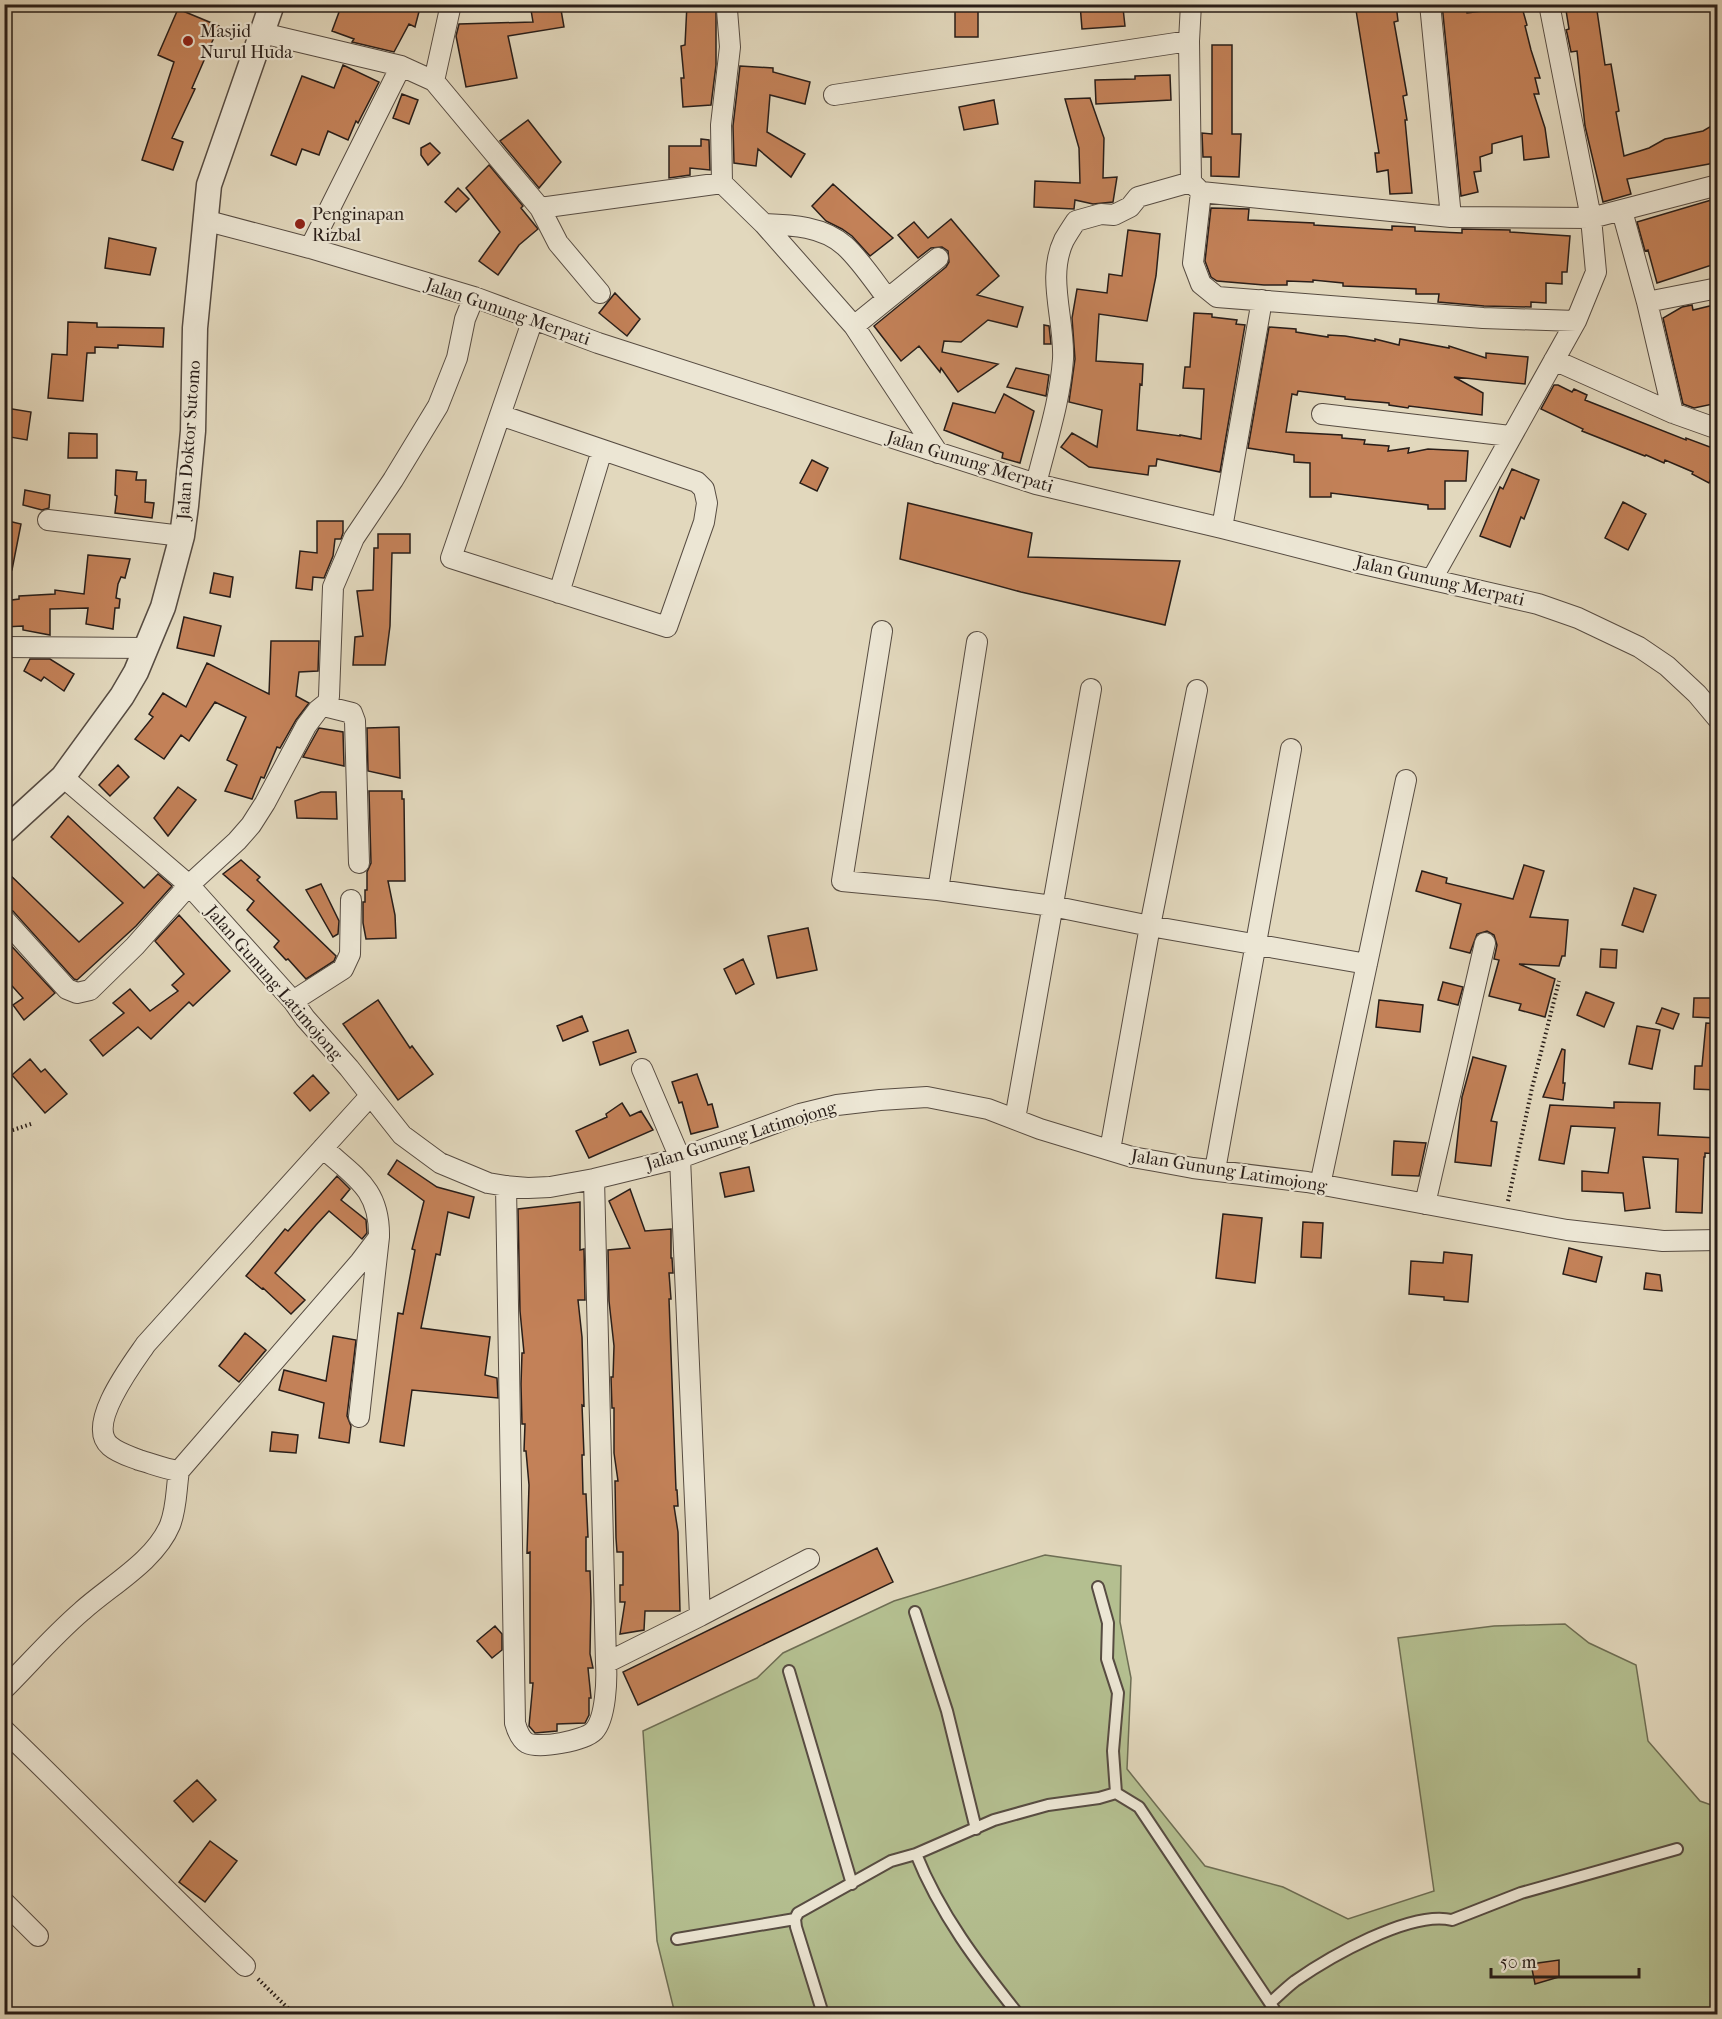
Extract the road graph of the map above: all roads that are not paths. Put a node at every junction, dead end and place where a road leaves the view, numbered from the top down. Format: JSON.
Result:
{"nodes":[{"id":1,"x":272,"y":4,"type":"edge"},
{"id":2,"x":451,"y":4,"type":"edge"},
{"id":3,"x":1191,"y":4,"type":"edge"},
{"id":4,"x":1430,"y":4,"type":"edge"},
{"id":5,"x":1549,"y":4,"type":"edge"},
{"id":6,"x":727,"y":10,"type":"dead end"},
{"id":7,"x":262,"y":33,"type":"junction"},
{"id":8,"x":1189,"y":41,"type":"junction"},
{"id":9,"x":400,"y":66,"type":"junction"},
{"id":10,"x":434,"y":81,"type":"junction"},
{"id":11,"x":834,"y":94,"type":"dead end"},
{"id":12,"x":723,"y":183,"type":"junction"},
{"id":13,"x":1718,"y":185,"type":"edge"},
{"id":14,"x":1196,"y":187,"type":"junction"},
{"id":15,"x":540,"y":208,"type":"junction"},
{"id":16,"x":1622,"y":211,"type":"junction"},
{"id":17,"x":1451,"y":217,"type":"junction"},
{"id":18,"x":1591,"y":218,"type":"junction"},
{"id":19,"x":204,"y":220,"type":"junction"},
{"id":20,"x":764,"y":224,"type":"junction"},
{"id":21,"x":310,"y":248,"type":"junction"},
{"id":22,"x":938,"y":258,"type":"dead end"},
{"id":23,"x":1718,"y":288,"type":"edge"},
{"id":24,"x":600,"y":293,"type":"dead end"},
{"id":25,"x":474,"y":297,"type":"junction"},
{"id":26,"x":887,"y":298,"type":"junction"},
{"id":27,"x":1262,"y":300,"type":"junction"},
{"id":28,"x":1647,"y":302,"type":"junction"},
{"id":29,"x":533,"y":319,"type":"junction"},
{"id":30,"x":1576,"y":321,"type":"junction"},
{"id":31,"x":854,"y":326,"type":"junction"},
{"id":32,"x":1554,"y":360,"type":"junction"},
{"id":33,"x":1673,"y":413,"type":"junction"},
{"id":34,"x":1322,"y":414,"type":"dead end"},
{"id":35,"x":500,"y":416,"type":"junction"},
{"id":36,"x":1718,"y":429,"type":"edge"},
{"id":37,"x":1510,"y":436,"type":"junction"},
{"id":38,"x":602,"y":450,"type":"junction"},
{"id":39,"x":938,"y":453,"type":"junction"},
{"id":40,"x":1036,"y":484,"type":"junction"},
{"id":41,"x":48,"y":520,"type":"dead end"},
{"id":42,"x":1222,"y":528,"type":"junction"},
{"id":43,"x":182,"y":536,"type":"junction"},
{"id":44,"x":1432,"y":579,"type":"junction"},
{"id":45,"x":559,"y":592,"type":"junction"},
{"id":46,"x":882,"y":631,"type":"dead end"},
{"id":47,"x":977,"y":642,"type":"dead end"},
{"id":48,"x":4,"y":647,"type":"edge"},
{"id":49,"x":147,"y":648,"type":"junction"},
{"id":50,"x":1090,"y":689,"type":"dead end"},
{"id":51,"x":1197,"y":690,"type":"dead end"},
{"id":52,"x":324,"y":706,"type":"junction"},
{"id":53,"x":1718,"y":719,"type":"edge"},
{"id":54,"x":1291,"y":749,"type":"dead end"},
{"id":55,"x":63,"y":777,"type":"junction"},
{"id":56,"x":1406,"y":780,"type":"dead end"},
{"id":57,"x":4,"y":831,"type":"edge"},
{"id":58,"x":359,"y":864,"type":"dead end"},
{"id":59,"x":189,"y":885,"type":"junction"},
{"id":60,"x":938,"y":890,"type":"junction"},
{"id":61,"x":351,"y":900,"type":"dead end"},
{"id":62,"x":1052,"y":906,"type":"junction"},
{"id":63,"x":4,"y":919,"type":"edge"},
{"id":64,"x":1150,"y":926,"type":"junction"},
{"id":65,"x":1485,"y":943,"type":"dead end"},
{"id":66,"x":1256,"y":945,"type":"junction"},
{"id":67,"x":1366,"y":964,"type":"junction"},
{"id":68,"x":294,"y":1001,"type":"junction"},
{"id":69,"x":642,"y":1069,"type":"dead end"},
{"id":70,"x":370,"y":1096,"type":"junction"},
{"id":71,"x":1015,"y":1119,"type":"junction"},
{"id":72,"x":323,"y":1148,"type":"junction"},
{"id":73,"x":1110,"y":1150,"type":"junction"},
{"id":74,"x":680,"y":1158,"type":"junction"},
{"id":75,"x":1215,"y":1170,"type":"junction"},
{"id":76,"x":594,"y":1179,"type":"junction"},
{"id":77,"x":1320,"y":1185,"type":"junction"},
{"id":78,"x":506,"y":1186,"type":"junction"},
{"id":79,"x":1425,"y":1204,"type":"junction"},
{"id":80,"x":379,"y":1237,"type":"junction"},
{"id":81,"x":1718,"y":1240,"type":"edge"},
{"id":82,"x":359,"y":1417,"type":"dead end"},
{"id":83,"x":179,"y":1470,"type":"junction"},
{"id":84,"x":809,"y":1559,"type":"dead end"},
{"id":85,"x":1098,"y":1587,"type":"dead end"},
{"id":86,"x":915,"y":1612,"type":"dead end"},
{"id":87,"x":700,"y":1616,"type":"junction"},
{"id":88,"x":606,"y":1663,"type":"junction"},
{"id":89,"x":789,"y":1671,"type":"dead end"},
{"id":90,"x":4,"y":1689,"type":"edge"},
{"id":91,"x":4,"y":1730,"type":"edge"},
{"id":92,"x":1116,"y":1793,"type":"junction"},
{"id":93,"x":976,"y":1828,"type":"junction"},
{"id":94,"x":1677,"y":1848,"type":"dead end"},
{"id":95,"x":916,"y":1854,"type":"junction"},
{"id":96,"x":852,"y":1884,"type":"junction"},
{"id":97,"x":4,"y":1902,"type":"edge"},
{"id":98,"x":795,"y":1919,"type":"junction"},
{"id":99,"x":38,"y":1936,"type":"dead end"},
{"id":100,"x":677,"y":1939,"type":"dead end"},
{"id":101,"x":244,"y":1966,"type":"road end"},
{"id":102,"x":1270,"y":2003,"type":"junction"},
{"id":103,"x":823,"y":2014,"type":"edge"},
{"id":104,"x":1018,"y":2014,"type":"edge"},
{"id":105,"x":1277,"y":2014,"type":"edge"}],
"edges":[{"from":1,"to":7,"type":"street","name":"Jalan Doktor Sutomo"},
{"from":2,"to":10,"type":"street"},
{"from":3,"to":8,"type":"street"},
{"from":4,"to":17,"type":"street"},
{"from":5,"to":18,"type":"street"},
{"from":6,"to":12,"type":"street"},
{"from":7,"to":9,"type":"street"},
{"from":7,"to":19,"type":"street","name":"Jalan Doktor Sutomo"},
{"from":8,"to":11,"type":"street"},
{"from":8,"to":14,"type":"street"},
{"from":9,"to":10,"type":"street"},
{"from":9,"to":21,"type":"street"},
{"from":10,"to":15,"type":"street"},
{"from":12,"to":15,"type":"street"},
{"from":12,"to":20,"type":"street"},
{"from":13,"to":16,"type":"street"},
{"from":14,"to":17,"type":"street"},
{"from":14,"to":27,"type":"street"},
{"from":14,"to":40,"type":"street"},
{"from":15,"to":24,"type":"street"},
{"from":16,"to":18,"type":"street"},
{"from":16,"to":28,"type":"street"},
{"from":17,"to":18,"type":"street"},
{"from":18,"to":30,"type":"street"},
{"from":19,"to":21,"type":"street","name":"Jalan Gunung Merpati"},
{"from":19,"to":43,"type":"street","name":"Jalan Doktor Sutomo"},
{"from":20,"to":26,"type":"street"},
{"from":20,"to":31,"type":"street"},
{"from":21,"to":25,"type":"street","name":"Jalan Gunung Merpati"},
{"from":22,"to":26,"type":"street"},
{"from":23,"to":28,"type":"street"},
{"from":25,"to":29,"type":"street","name":"Jalan Gunung Merpati"},
{"from":25,"to":52,"type":"street"},
{"from":26,"to":31,"type":"street"},
{"from":27,"to":30,"type":"street"},
{"from":27,"to":42,"type":"street"},
{"from":28,"to":33,"type":"street"},
{"from":29,"to":35,"type":"street"},
{"from":29,"to":39,"type":"street","name":"Jalan Gunung Merpati"},
{"from":30,"to":32,"type":"street"},
{"from":31,"to":39,"type":"street"},
{"from":32,"to":33,"type":"street"},
{"from":32,"to":37,"type":"street"},
{"from":33,"to":36,"type":"street"},
{"from":34,"to":37,"type":"street"},
{"from":35,"to":38,"type":"street"},
{"from":35,"to":45,"type":"street"},
{"from":37,"to":44,"type":"street"},
{"from":38,"to":45,"type":"street"},
{"from":38,"to":45,"type":"street"},
{"from":39,"to":40,"type":"street","name":"Jalan Gunung Merpati"},
{"from":40,"to":42,"type":"street","name":"Jalan Gunung Merpati"},
{"from":41,"to":43,"type":"street"},
{"from":42,"to":44,"type":"street","name":"Jalan Gunung Merpati"},
{"from":43,"to":49,"type":"street","name":"Jalan Doktor Sutomo"},
{"from":44,"to":53,"type":"street","name":"Jalan Gunung Merpati"},
{"from":46,"to":60,"type":"street"},
{"from":47,"to":60,"type":"street"},
{"from":48,"to":49,"type":"street"},
{"from":49,"to":55,"type":"street","name":"Jalan Doktor Sutomo"},
{"from":50,"to":62,"type":"street"},
{"from":51,"to":64,"type":"street"},
{"from":52,"to":58,"type":"street"},
{"from":52,"to":59,"type":"street"},
{"from":54,"to":66,"type":"street"},
{"from":55,"to":57,"type":"street","name":"Jalan Doktor Sutomo"},
{"from":55,"to":59,"type":"street","name":"Jalan Gunung Latimojong"},
{"from":56,"to":67,"type":"street"},
{"from":59,"to":63,"type":"street"},
{"from":59,"to":68,"type":"street","name":"Jalan Gunung Latimojong"},
{"from":60,"to":62,"type":"street"},
{"from":61,"to":68,"type":"street"},
{"from":62,"to":64,"type":"street"},
{"from":62,"to":71,"type":"street"},
{"from":64,"to":66,"type":"street"},
{"from":64,"to":73,"type":"street"},
{"from":65,"to":79,"type":"street"},
{"from":66,"to":67,"type":"street"},
{"from":66,"to":75,"type":"street"},
{"from":67,"to":77,"type":"street"},
{"from":68,"to":70,"type":"street","name":"Jalan Gunung Latimojong"},
{"from":69,"to":74,"type":"street"},
{"from":70,"to":72,"type":"street"},
{"from":70,"to":78,"type":"street","name":"Jalan Gunung Latimojong"},
{"from":71,"to":73,"type":"street","name":"Jalan Gunung Latimojong"},
{"from":71,"to":74,"type":"street","name":"Jalan Gunung Latimojong"},
{"from":72,"to":80,"type":"street"},
{"from":72,"to":83,"type":"street"},
{"from":73,"to":75,"type":"street","name":"Jalan Gunung Latimojong"},
{"from":74,"to":76,"type":"street","name":"Jalan Gunung Latimojong"},
{"from":74,"to":87,"type":"street"},
{"from":75,"to":77,"type":"street","name":"Jalan Gunung Latimojong"},
{"from":76,"to":78,"type":"street","name":"Jalan Gunung Latimojong"},
{"from":76,"to":88,"type":"street"},
{"from":77,"to":79,"type":"street","name":"Jalan Gunung Latimojong"},
{"from":78,"to":88,"type":"street"},
{"from":79,"to":81,"type":"street","name":"Jalan Gunung Latimojong"},
{"from":80,"to":82,"type":"street"},
{"from":80,"to":83,"type":"street"},
{"from":83,"to":90,"type":"street"},
{"from":84,"to":87,"type":"street"},
{"from":85,"to":92,"type":"lane"},
{"from":86,"to":93,"type":"lane"},
{"from":87,"to":88,"type":"street"},
{"from":89,"to":96,"type":"lane"},
{"from":91,"to":101,"type":"street"},
{"from":92,"to":93,"type":"lane"},
{"from":92,"to":102,"type":"lane"},
{"from":93,"to":95,"type":"lane"},
{"from":94,"to":102,"type":"lane"},
{"from":95,"to":96,"type":"lane"},
{"from":95,"to":104,"type":"lane"},
{"from":96,"to":98,"type":"lane"},
{"from":97,"to":99,"type":"street"},
{"from":98,"to":100,"type":"lane"},
{"from":98,"to":103,"type":"lane"},
{"from":102,"to":105,"type":"lane"}]}
